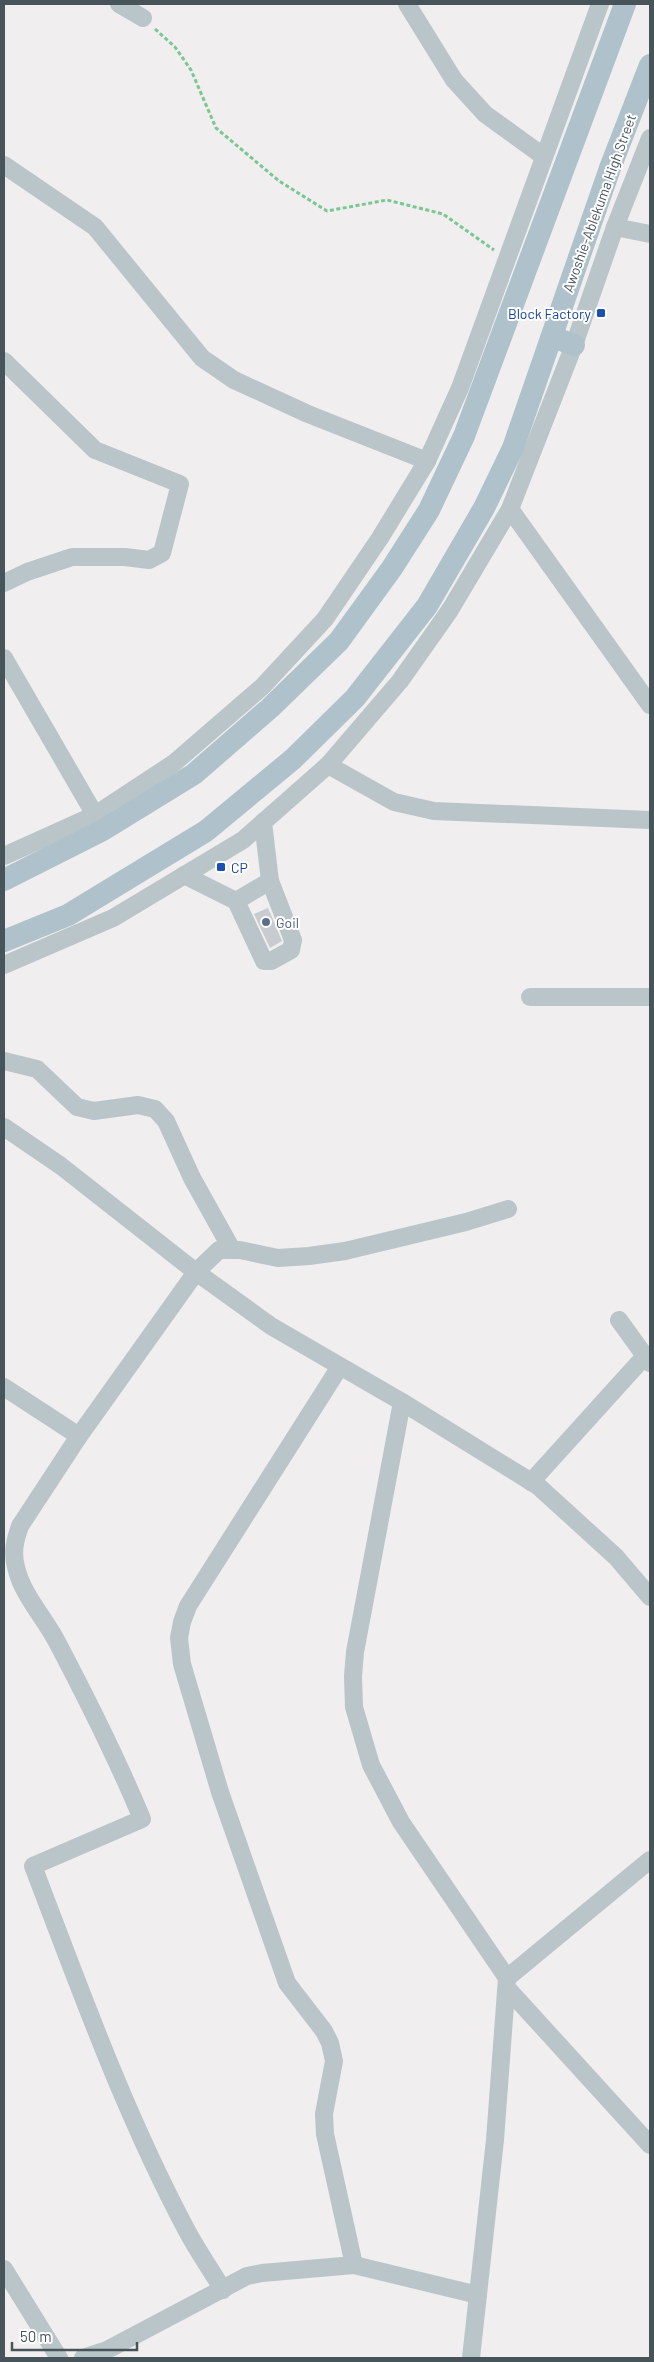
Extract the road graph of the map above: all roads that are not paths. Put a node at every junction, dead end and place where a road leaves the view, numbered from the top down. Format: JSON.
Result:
{"nodes":[{"id":1,"x":119,"y":4,"type":"edge"},
{"id":2,"x":407,"y":4,"type":"edge"},
{"id":3,"x":600,"y":4,"type":"edge"},
{"id":4,"x":625,"y":4,"type":"edge"},
{"id":5,"x":143,"y":18,"type":"road end"},
{"id":6,"x":650,"y":65,"type":"edge"},
{"id":7,"x":650,"y":138,"type":"edge"},
{"id":8,"x":543,"y":156,"type":"junction"},
{"id":9,"x":4,"y":165,"type":"edge"},
{"id":10,"x":615,"y":227,"type":"junction"},
{"id":11,"x":650,"y":234,"type":"edge"},
{"id":12,"x":553,"y":337,"type":"junction"},
{"id":13,"x":574,"y":345,"type":"junction"},
{"id":14,"x":4,"y":361,"type":"edge"},
{"id":15,"x":426,"y":461,"type":"junction"},
{"id":16,"x":510,"y":509,"type":"junction"},
{"id":17,"x":4,"y":583,"type":"edge"},
{"id":18,"x":4,"y":658,"type":"edge"},
{"id":19,"x":650,"y":705,"type":"edge"},
{"id":20,"x":328,"y":765,"type":"junction"},
{"id":21,"x":95,"y":815,"type":"junction"},
{"id":22,"x":650,"y":820,"type":"edge"},
{"id":23,"x":263,"y":822,"type":"junction"},
{"id":24,"x":4,"y":856,"type":"edge"},
{"id":25,"x":184,"y":875,"type":"junction"},
{"id":26,"x":4,"y":880,"type":"edge"},
{"id":27,"x":270,"y":881,"type":"junction"},
{"id":28,"x":236,"y":901,"type":"junction"},
{"id":29,"x":4,"y":941,"type":"edge"},
{"id":30,"x":4,"y":965,"type":"edge"},
{"id":31,"x":530,"y":997,"type":"dead end"},
{"id":32,"x":650,"y":997,"type":"edge"},
{"id":33,"x":4,"y":1061,"type":"edge"},
{"id":34,"x":4,"y":1127,"type":"edge"},
{"id":35,"x":508,"y":1209,"type":"dead end"},
{"id":36,"x":231,"y":1248,"type":"junction"},
{"id":37,"x":196,"y":1272,"type":"junction"},
{"id":38,"x":619,"y":1320,"type":"dead end"},
{"id":39,"x":648,"y":1360,"type":"edge"},
{"id":40,"x":340,"y":1368,"type":"junction"},
{"id":41,"x":4,"y":1387,"type":"edge"},
{"id":42,"x":402,"y":1402,"type":"junction"},
{"id":43,"x":79,"y":1436,"type":"junction"},
{"id":44,"x":531,"y":1482,"type":"junction"},
{"id":45,"x":650,"y":1597,"type":"edge"},
{"id":46,"x":650,"y":1860,"type":"edge"},
{"id":47,"x":507,"y":1983,"type":"junction"},
{"id":48,"x":650,"y":2145,"type":"edge"},
{"id":49,"x":354,"y":2265,"type":"junction"},
{"id":50,"x":4,"y":2269,"type":"edge"},
{"id":51,"x":223,"y":2290,"type":"junction"},
{"id":52,"x":478,"y":2295,"type":"junction"},
{"id":53,"x":112,"y":2354,"type":"edge"},
{"id":54,"x":59,"y":2358,"type":"edge"},
{"id":55,"x":84,"y":2358,"type":"edge"},
{"id":56,"x":471,"y":2358,"type":"edge"}],
"edges":[{"from":1,"to":5,"type":"street"},
{"from":2,"to":8,"type":"street"},
{"from":3,"to":8,"type":"street"},
{"from":4,"to":26,"type":"main road"},
{"from":6,"to":12,"type":"main road","name":"Awoshie-Ablekuma High Street"},
{"from":7,"to":10,"type":"street","name":"Awoshie-Ablekuma High Street"},
{"from":8,"to":15,"type":"street"},
{"from":9,"to":15,"type":"street"},
{"from":10,"to":11,"type":"street"},
{"from":10,"to":13,"type":"street","name":"Awoshie-Ablekuma High Street"},
{"from":12,"to":13,"type":"main road"},
{"from":12,"to":29,"type":"main road","name":"Awoshie-Ablekuma High Street"},
{"from":13,"to":16,"type":"street","name":"Awoshie-Ablekuma High Street"},
{"from":14,"to":17,"type":"street"},
{"from":15,"to":21,"type":"street"},
{"from":16,"to":19,"type":"street"},
{"from":16,"to":20,"type":"street","name":"Awoshie-Ablekuma High Street"},
{"from":18,"to":21,"type":"street"},
{"from":20,"to":22,"type":"street"},
{"from":20,"to":23,"type":"street","name":"Awoshie-Ablekuma High Street"},
{"from":21,"to":24,"type":"street"},
{"from":23,"to":25,"type":"street","name":"Awoshie-Ablekuma High Street"},
{"from":23,"to":27,"type":"street"},
{"from":25,"to":28,"type":"street"},
{"from":25,"to":30,"type":"street","name":"Awoshie-Ablekuma High Street"},
{"from":27,"to":28,"type":"street"},
{"from":27,"to":28,"type":"street"},
{"from":31,"to":32,"type":"street"},
{"from":33,"to":36,"type":"street"},
{"from":34,"to":37,"type":"street"},
{"from":35,"to":36,"type":"street"},
{"from":36,"to":37,"type":"street"},
{"from":37,"to":40,"type":"street"},
{"from":37,"to":43,"type":"street"},
{"from":38,"to":39,"type":"street"},
{"from":39,"to":44,"type":"street"},
{"from":40,"to":42,"type":"street"},
{"from":40,"to":49,"type":"street"},
{"from":41,"to":43,"type":"street"},
{"from":42,"to":44,"type":"street"},
{"from":42,"to":47,"type":"street"},
{"from":43,"to":51,"type":"street"},
{"from":44,"to":45,"type":"street"},
{"from":46,"to":47,"type":"street"},
{"from":47,"to":48,"type":"street"},
{"from":47,"to":52,"type":"street"},
{"from":49,"to":51,"type":"street"},
{"from":49,"to":52,"type":"street"},
{"from":50,"to":54,"type":"street"},
{"from":51,"to":53,"type":"street"},
{"from":52,"to":56,"type":"street"},
{"from":53,"to":55,"type":"street"}]}
